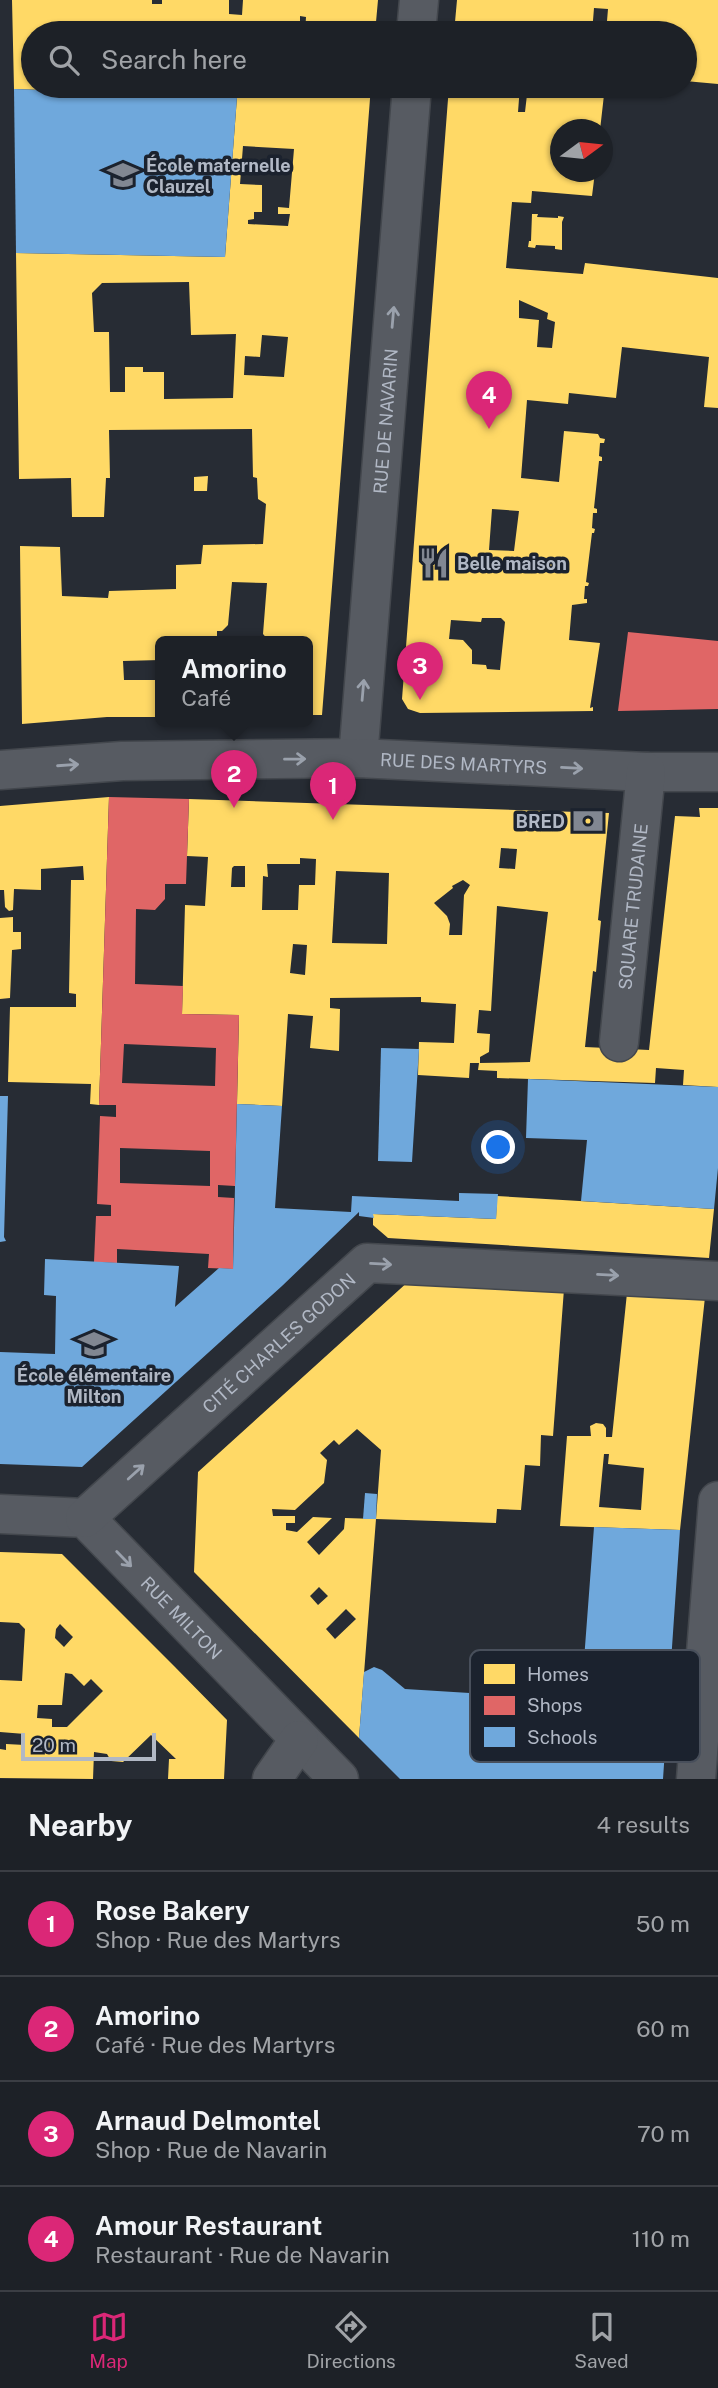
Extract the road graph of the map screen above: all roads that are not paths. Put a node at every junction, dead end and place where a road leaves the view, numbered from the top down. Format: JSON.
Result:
{"nodes":[{"id":1,"x":419,"y":0,"type":"edge"},
{"id":2,"x":417,"y":21,"type":"edge"},
{"id":3,"x":411,"y":98,"type":"edge"},
{"id":4,"x":358,"y":758,"type":"junction"},
{"id":5,"x":0,"y":770,"type":"edge"},
{"id":6,"x":646,"y":772,"type":"junction"},
{"id":7,"x":718,"y":772,"type":"edge"},
{"id":8,"x":619,"y":1042,"type":"dead end"},
{"id":9,"x":718,"y":1281,"type":"edge"},
{"id":10,"x":718,"y":1501,"type":"edge"},
{"id":11,"x":0,"y":1514,"type":"edge"},
{"id":12,"x":85,"y":1518,"type":"junction"},
{"id":13,"x":700,"y":1728,"type":"edge"},
{"id":14,"x":299,"y":1740,"type":"junction"},
{"id":15,"x":272,"y":1779,"type":"edge"},
{"id":16,"x":339,"y":1779,"type":"edge"}],
"edges":[{"from":1,"to":2,"type":"street"},
{"from":4,"to":3,"type":"street","name":"RUE DE NAVARIN","one_way":true},
{"from":5,"to":4,"type":"street","name":"RUE DES MARTYRS","one_way":true},
{"from":4,"to":6,"type":"street","name":"RUE DES MARTYRS","one_way":true},
{"from":6,"to":7,"type":"street","name":"RUE DES MARTYRS"},
{"from":6,"to":8,"type":"street","name":"SQUARE TRUDAINE"},
{"from":12,"to":9,"type":"street","name":"CITÉ CHARLES GODON","one_way":true},
{"from":10,"to":13,"type":"street"},
{"from":11,"to":12,"type":"street"},
{"from":12,"to":14,"type":"street","name":"RUE MILTON","one_way":true},
{"from":14,"to":15,"type":"street"},
{"from":14,"to":16,"type":"street","name":"RUE MILTON"}]}
